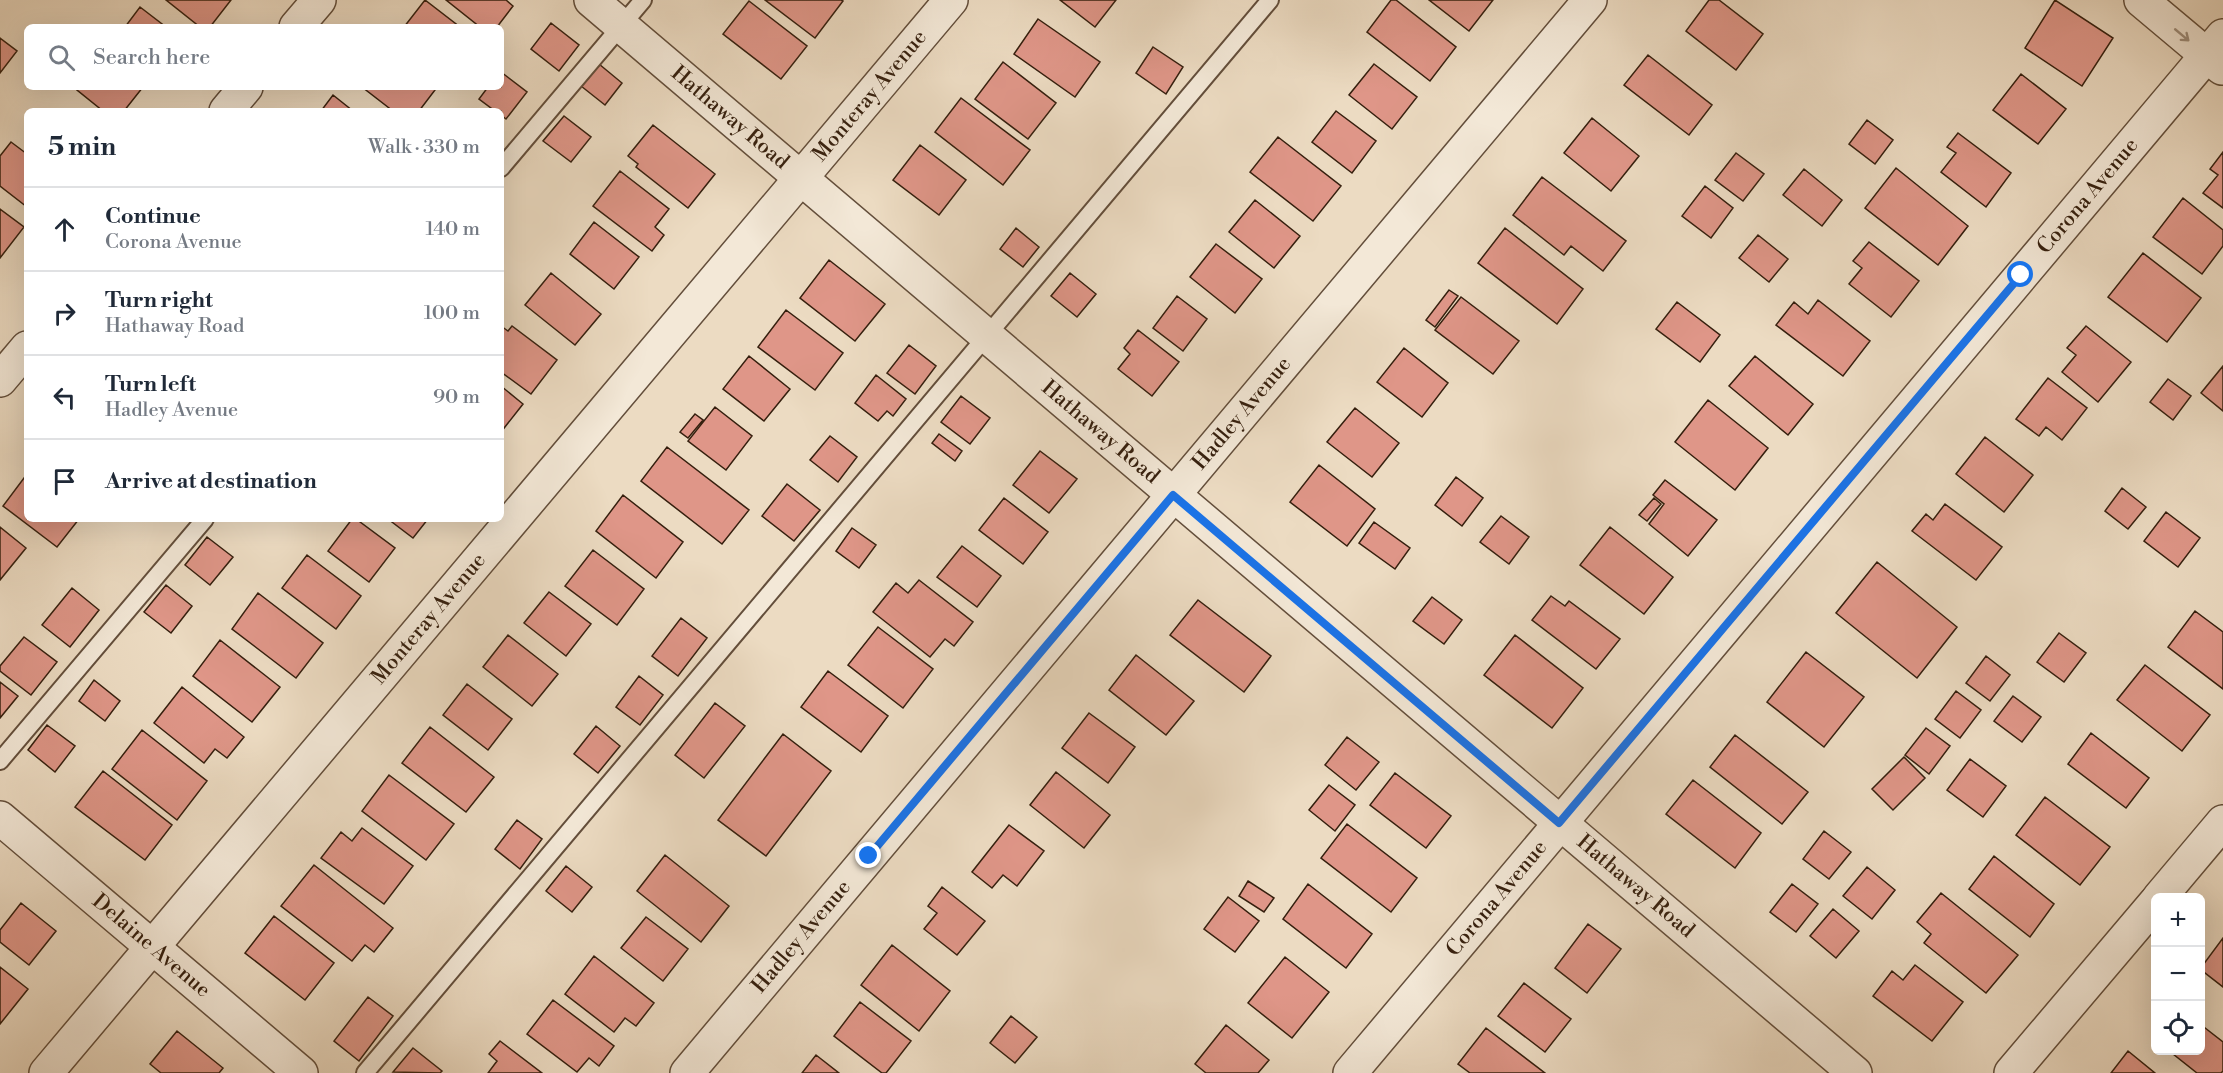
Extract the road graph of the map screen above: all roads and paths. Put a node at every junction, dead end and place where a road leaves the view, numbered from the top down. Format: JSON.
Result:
{"nodes":[{"id":1,"x":319,"y":0,"type":"edge"},
{"id":2,"x":591,"y":0,"type":"edge"},
{"id":3,"x":643,"y":0,"type":"edge"},
{"id":4,"x":951,"y":0,"type":"edge"},
{"id":5,"x":1270,"y":0,"type":"edge"},
{"id":6,"x":1590,"y":0,"type":"edge"},
{"id":7,"x":2141,"y":0,"type":"edge"},
{"id":8,"x":299,"y":24,"type":"edge"},
{"id":9,"x":622,"y":26,"type":"junction"},
{"id":10,"x":2217,"y":53,"type":"edge"},
{"id":11,"x":244,"y":90,"type":"edge"},
{"id":12,"x":228,"y":108,"type":"edge"},
{"id":13,"x":504,"y":164,"type":"edge"},
{"id":14,"x":800,"y":177,"type":"junction"},
{"id":15,"x":986,"y":336,"type":"junction"},
{"id":16,"x":24,"y":352,"type":"edge"},
{"id":17,"x":0,"y":380,"type":"edge"},
{"id":18,"x":1173,"y":495,"type":"junction"},
{"id":19,"x":202,"y":522,"type":"edge"},
{"id":20,"x":0,"y":761,"type":"edge"},
{"id":21,"x":0,"y":818,"type":"edge"},
{"id":22,"x":2223,"y":822,"type":"edge"},
{"id":23,"x":1559,"y":823,"type":"junction"},
{"id":24,"x":2162,"y":893,"type":"edge"},
{"id":25,"x":2151,"y":908,"type":"edge"},
{"id":26,"x":151,"y":947,"type":"junction"},
{"id":27,"x":46,"y":1073,"type":"edge"},
{"id":28,"x":301,"y":1073,"type":"edge"},
{"id":29,"x":365,"y":1073,"type":"edge"},
{"id":30,"x":687,"y":1073,"type":"edge"},
{"id":31,"x":1350,"y":1073,"type":"edge"},
{"id":32,"x":1855,"y":1073,"type":"edge"},
{"id":33,"x":2012,"y":1073,"type":"edge"}],
"edges":[{"from":1,"to":8,"type":"street"},
{"from":2,"to":9,"type":"street","name":"Hathaway Road"},
{"from":3,"to":9,"type":"lane"},
{"from":4,"to":14,"type":"street","name":"Monteray Avenue"},
{"from":5,"to":15,"type":"lane"},
{"from":6,"to":18,"type":"street","name":"Hadley Avenue"},
{"from":7,"to":10,"type":"street","one_way":true},
{"from":9,"to":13,"type":"lane"},
{"from":9,"to":14,"type":"street","name":"Hathaway Road"},
{"from":10,"to":23,"type":"street","name":"Corona Avenue"},
{"from":11,"to":12,"type":"street"},
{"from":14,"to":15,"type":"street","name":"Hathaway Road"},
{"from":14,"to":26,"type":"street","name":"Monteray Avenue"},
{"from":15,"to":18,"type":"street","name":"Hathaway Road"},
{"from":15,"to":29,"type":"lane"},
{"from":16,"to":17,"type":"street"},
{"from":18,"to":23,"type":"street","name":"Hathaway Road"},
{"from":18,"to":30,"type":"street","name":"Hadley Avenue"},
{"from":19,"to":20,"type":"lane"},
{"from":21,"to":26,"type":"street","name":"Delaine Avenue"},
{"from":22,"to":24,"type":"street"},
{"from":23,"to":31,"type":"street","name":"Corona Avenue"},
{"from":23,"to":32,"type":"street","name":"Hathaway Road"},
{"from":25,"to":33,"type":"street"},
{"from":26,"to":27,"type":"street","name":"Monteray Avenue"},
{"from":26,"to":28,"type":"street","name":"Delaine Avenue"}]}
